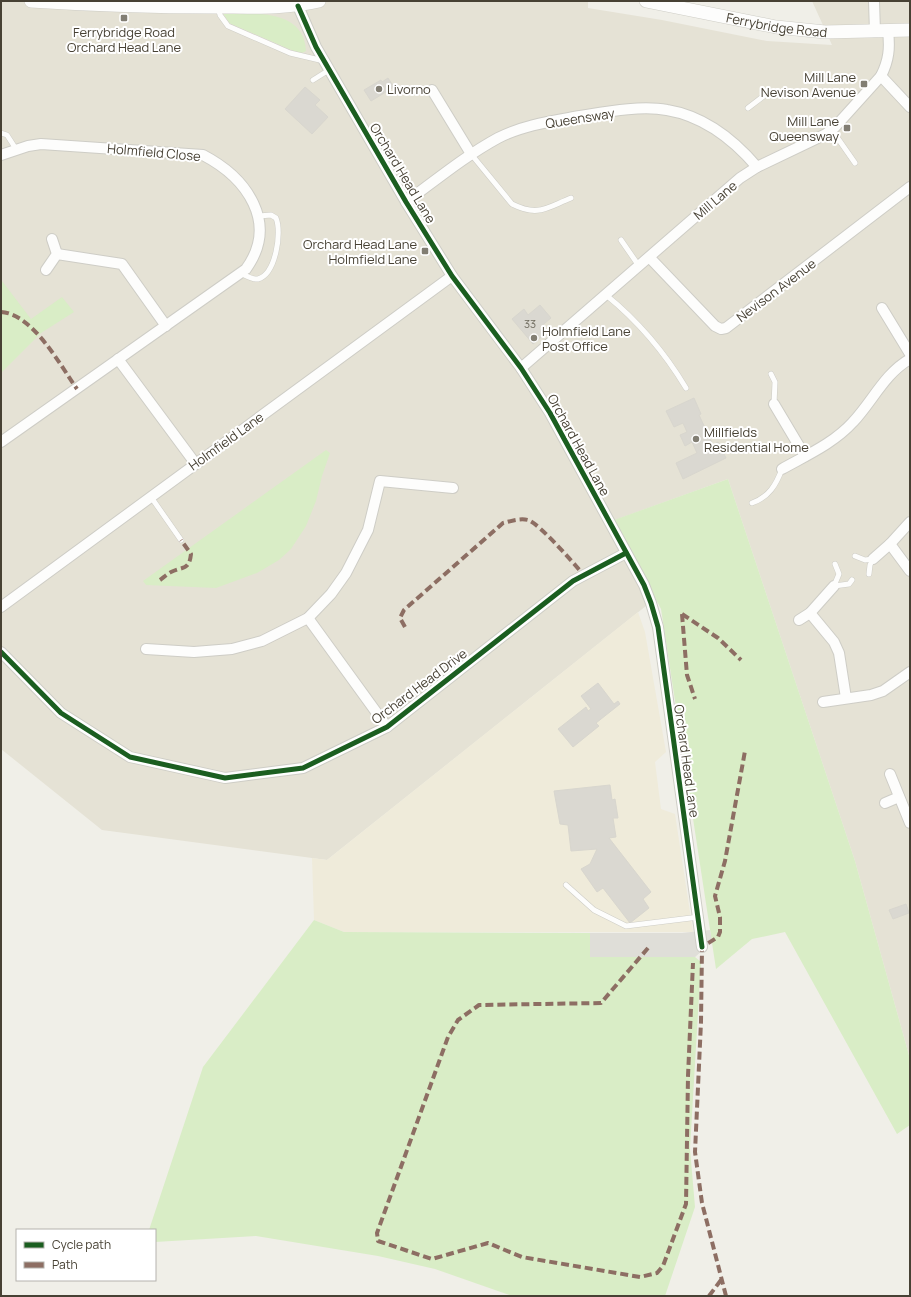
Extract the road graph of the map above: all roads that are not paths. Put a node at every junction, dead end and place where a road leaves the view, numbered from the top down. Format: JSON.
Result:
{"nodes":[{"id":1,"x":31,"y":1,"type":"edge"},
{"id":2,"x":318,"y":1,"type":"edge"},
{"id":3,"x":646,"y":1,"type":"edge"},
{"id":4,"x":874,"y":1,"type":"edge"},
{"id":5,"x":166,"y":4,"type":"edge"},
{"id":6,"x":298,"y":6,"type":"junction"},
{"id":7,"x":218,"y":7,"type":"junction"},
{"id":8,"x":910,"y":30,"type":"edge"},
{"id":9,"x":888,"y":31,"type":"junction"},
{"id":10,"x":875,"y":32,"type":"junction"},
{"id":11,"x":327,"y":66,"type":"junction"},
{"id":12,"x":881,"y":76,"type":"junction"},
{"id":13,"x":313,"y":80,"type":"dead end"},
{"id":14,"x":432,"y":90,"type":"dead end"},
{"id":15,"x":765,"y":96,"type":"dead end"},
{"id":16,"x":910,"y":107,"type":"edge"},
{"id":17,"x":748,"y":108,"type":"dead end"},
{"id":18,"x":832,"y":130,"type":"junction"},
{"id":19,"x":1,"y":133,"type":"edge"},
{"id":20,"x":16,"y":149,"type":"junction"},
{"id":21,"x":471,"y":154,"type":"junction"},
{"id":22,"x":1,"y":155,"type":"edge"},
{"id":23,"x":855,"y":163,"type":"dead end"},
{"id":24,"x":757,"y":167,"type":"junction"},
{"id":25,"x":910,"y":187,"type":"edge"},
{"id":26,"x":571,"y":198,"type":"dead end"},
{"id":27,"x":406,"y":202,"type":"junction"},
{"id":28,"x":258,"y":216,"type":"junction"},
{"id":29,"x":52,"y":239,"type":"dead end"},
{"id":30,"x":621,"y":240,"type":"dead end"},
{"id":31,"x":57,"y":254,"type":"junction"},
{"id":32,"x":650,"y":258,"type":"junction"},
{"id":33,"x":640,"y":267,"type":"junction"},
{"id":34,"x":46,"y":270,"type":"dead end"},
{"id":35,"x":240,"y":273,"type":"junction"},
{"id":36,"x":452,"y":276,"type":"junction"},
{"id":37,"x":606,"y":296,"type":"junction"},
{"id":38,"x":882,"y":308,"type":"dead end"},
{"id":39,"x":166,"y":326,"type":"junction"},
{"id":40,"x":910,"y":354,"type":"edge"},
{"id":41,"x":910,"y":359,"type":"edge"},
{"id":42,"x":118,"y":360,"type":"junction"},
{"id":43,"x":521,"y":368,"type":"junction"},
{"id":44,"x":771,"y":374,"type":"dead end"},
{"id":45,"x":686,"y":388,"type":"dead end"},
{"id":46,"x":774,"y":404,"type":"joint"},
{"id":47,"x":1,"y":442,"type":"edge"},
{"id":48,"x":805,"y":456,"type":"junction"},
{"id":49,"x":195,"y":463,"type":"junction"},
{"id":50,"x":782,"y":469,"type":"joint"},
{"id":51,"x":453,"y":488,"type":"dead end"},
{"id":52,"x":151,"y":497,"type":"junction"},
{"id":53,"x":752,"y":502,"type":"dead end"},
{"id":54,"x":910,"y":522,"type":"edge"},
{"id":55,"x":181,"y":540,"type":"dead end"},
{"id":56,"x":890,"y":544,"type":"junction"},
{"id":57,"x":626,"y":553,"type":"junction"},
{"id":58,"x":855,"y":556,"type":"dead end"},
{"id":59,"x":873,"y":559,"type":"junction"},
{"id":60,"x":835,"y":564,"type":"dead end"},
{"id":61,"x":910,"y":571,"type":"edge"},
{"id":62,"x":869,"y":574,"type":"dead end"},
{"id":63,"x":852,"y":580,"type":"dead end"},
{"id":64,"x":834,"y":586,"type":"junction"},
{"id":65,"x":1,"y":607,"type":"edge"},
{"id":66,"x":810,"y":613,"type":"junction"},
{"id":67,"x":308,"y":618,"type":"junction"},
{"id":68,"x":799,"y":620,"type":"dead end"},
{"id":69,"x":146,"y":649,"type":"dead end"},
{"id":70,"x":1,"y":652,"type":"edge"},
{"id":71,"x":910,"y":672,"type":"edge"},
{"id":72,"x":846,"y":698,"type":"junction"},
{"id":73,"x":824,"y":702,"type":"dead end"},
{"id":74,"x":387,"y":727,"type":"junction"},
{"id":75,"x":890,"y":774,"type":"dead end"},
{"id":76,"x":900,"y":797,"type":"junction"},
{"id":77,"x":885,"y":803,"type":"dead end"},
{"id":78,"x":910,"y":823,"type":"edge"},
{"id":79,"x":566,"y":885,"type":"dead end"},
{"id":80,"x":698,"y":917,"type":"junction"},
{"id":81,"x":702,"y":947,"type":"dead end"}],
"edges":[{"from":1,"to":5,"type":"street"},
{"from":2,"to":6,"type":"street"},
{"from":3,"to":10,"type":"street","name":"Ferrybridge Road"},
{"from":4,"to":10,"type":"street"},
{"from":5,"to":7,"type":"street"},
{"from":6,"to":7,"type":"street"},
{"from":6,"to":11,"type":"street","name":"Orchard Head Lane"},
{"from":7,"to":11,"type":"lane"},
{"from":8,"to":9,"type":"street","name":"Ferrybridge Road"},
{"from":9,"to":10,"type":"street","name":"Ferrybridge Road"},
{"from":9,"to":12,"type":"street","name":"Mill Lane"},
{"from":11,"to":13,"type":"lane"},
{"from":11,"to":27,"type":"street","name":"Orchard Head Lane"},
{"from":12,"to":16,"type":"street"},
{"from":12,"to":18,"type":"street","name":"Mill Lane"},
{"from":14,"to":21,"type":"street"},
{"from":15,"to":17,"type":"lane"},
{"from":18,"to":23,"type":"lane"},
{"from":18,"to":24,"type":"street","name":"Mill Lane"},
{"from":19,"to":20,"type":"lane"},
{"from":20,"to":22,"type":"street","name":"Holmfield Close"},
{"from":20,"to":28,"type":"street","name":"Holmfield Close"},
{"from":21,"to":24,"type":"street","name":"Queensway"},
{"from":21,"to":26,"type":"lane"},
{"from":21,"to":27,"type":"street","name":"Queensway"},
{"from":24,"to":32,"type":"street","name":"Mill Lane"},
{"from":25,"to":32,"type":"street","name":"Nevison Avenue"},
{"from":27,"to":36,"type":"street","name":"Orchard Head Lane"},
{"from":28,"to":35,"type":"street","name":"Holmfield Close"},
{"from":28,"to":35,"type":"lane"},
{"from":29,"to":31,"type":"street"},
{"from":30,"to":33,"type":"lane"},
{"from":31,"to":34,"type":"street"},
{"from":31,"to":39,"type":"street"},
{"from":32,"to":33,"type":"street","name":"Mill Lane"},
{"from":33,"to":37,"type":"street","name":"Mill Lane"},
{"from":35,"to":39,"type":"street","name":"Holmfield Close"},
{"from":36,"to":43,"type":"street","name":"Orchard Head Lane"},
{"from":36,"to":49,"type":"street","name":"Holmfield Lane"},
{"from":37,"to":43,"type":"street","name":"Mill Lane"},
{"from":37,"to":45,"type":"lane"},
{"from":38,"to":40,"type":"street"},
{"from":39,"to":42,"type":"street","name":"Holmfield Close"},
{"from":41,"to":48,"type":"street"},
{"from":42,"to":47,"type":"street","name":"Holmfield Close"},
{"from":42,"to":49,"type":"street"},
{"from":43,"to":57,"type":"street","name":"Orchard Head Lane"},
{"from":44,"to":46,"type":"lane"},
{"from":46,"to":48,"type":"street"},
{"from":48,"to":50,"type":"street"},
{"from":49,"to":52,"type":"street","name":"Holmfield Lane"},
{"from":50,"to":53,"type":"lane"},
{"from":51,"to":67,"type":"street"},
{"from":52,"to":55,"type":"lane"},
{"from":52,"to":65,"type":"street","name":"Holmfield Lane"},
{"from":54,"to":56,"type":"street"},
{"from":56,"to":59,"type":"street"},
{"from":56,"to":61,"type":"street"},
{"from":57,"to":74,"type":"street","name":"Orchard Head Drive"},
{"from":57,"to":80,"type":"street","name":"Orchard Head Lane"},
{"from":58,"to":59,"type":"lane"},
{"from":59,"to":62,"type":"lane"},
{"from":60,"to":64,"type":"lane"},
{"from":63,"to":64,"type":"lane"},
{"from":64,"to":66,"type":"street"},
{"from":66,"to":68,"type":"street"},
{"from":66,"to":72,"type":"street"},
{"from":67,"to":69,"type":"street"},
{"from":67,"to":74,"type":"street"},
{"from":70,"to":74,"type":"street","name":"Orchard Head Drive"},
{"from":71,"to":72,"type":"street"},
{"from":72,"to":73,"type":"street"},
{"from":75,"to":76,"type":"street"},
{"from":76,"to":77,"type":"street"},
{"from":76,"to":78,"type":"street"},
{"from":79,"to":80,"type":"lane"},
{"from":80,"to":81,"type":"street","name":"Orchard Head Lane"}]}
